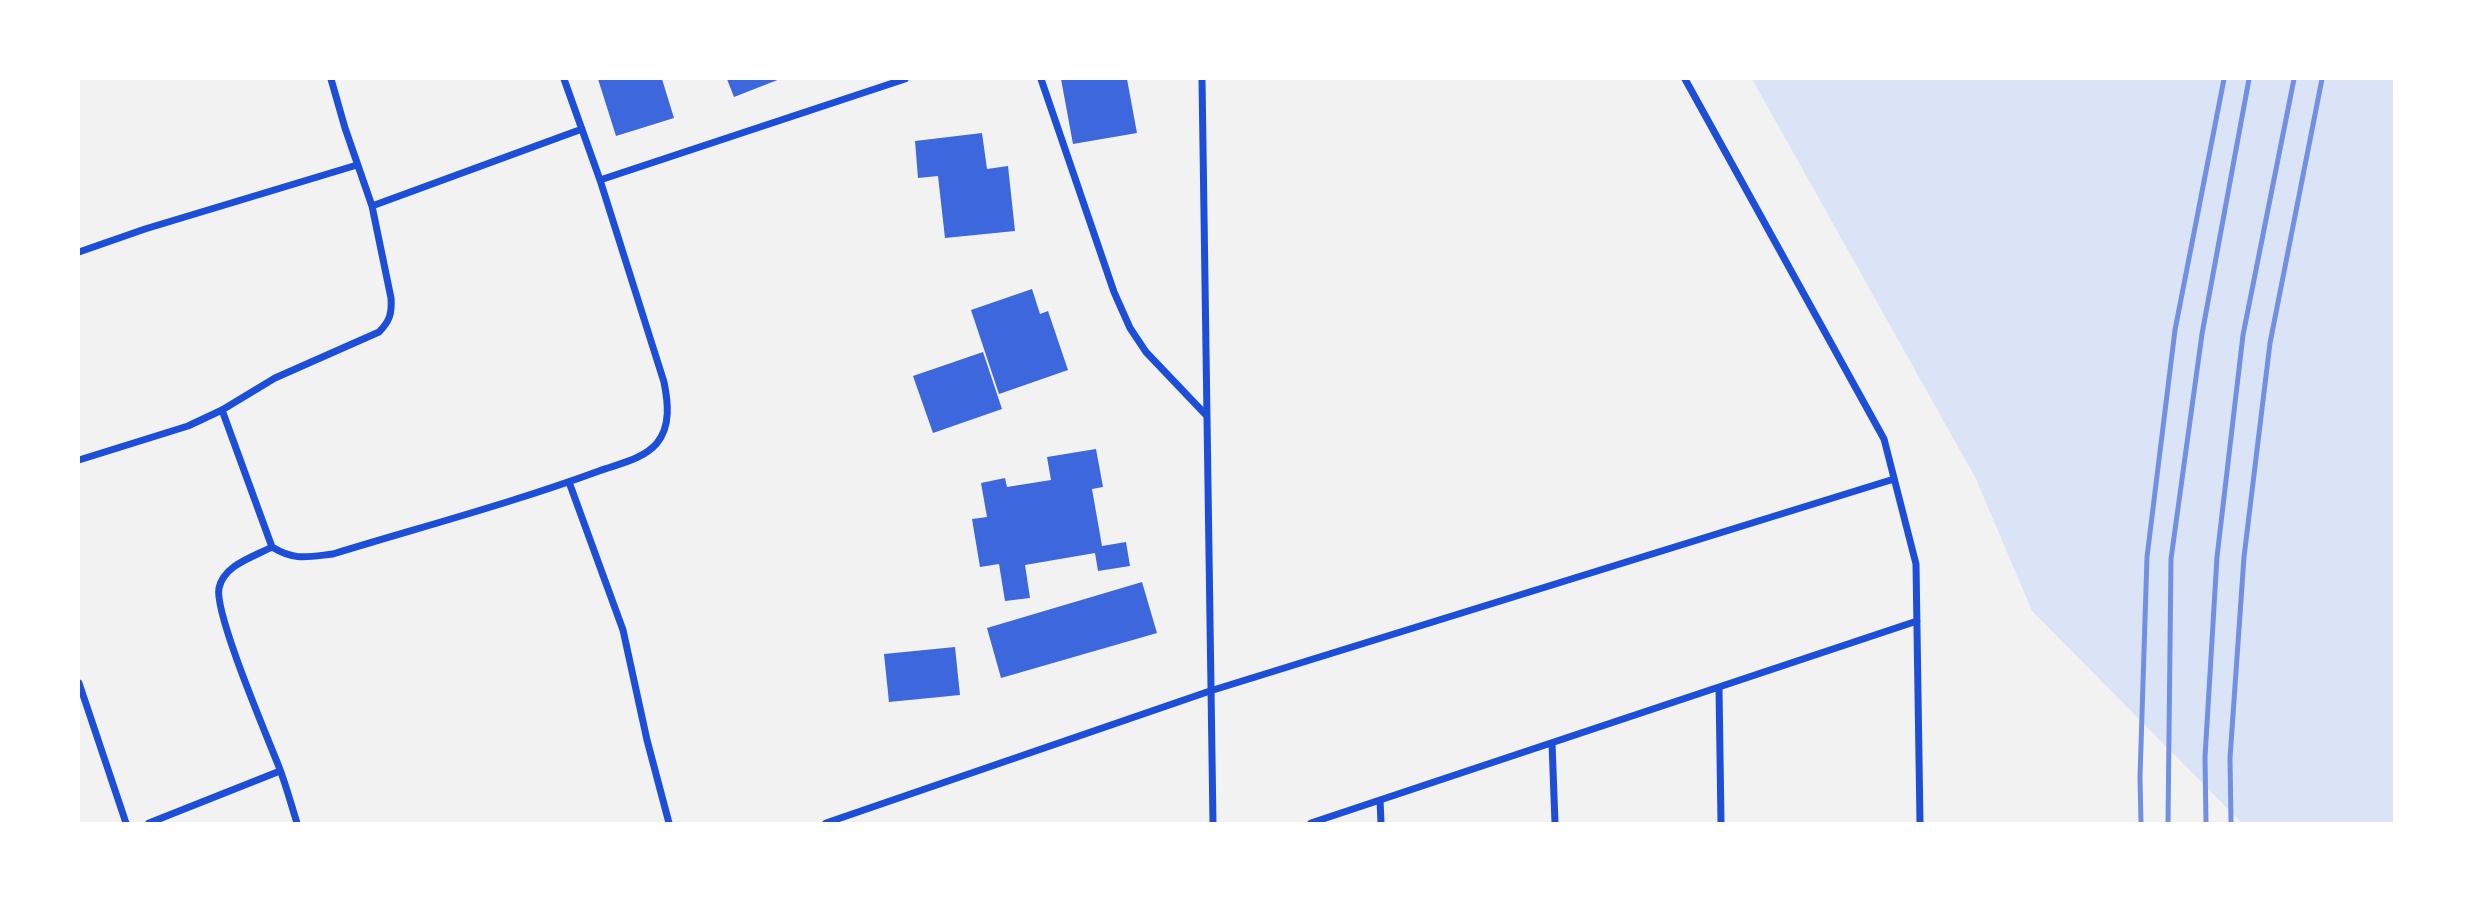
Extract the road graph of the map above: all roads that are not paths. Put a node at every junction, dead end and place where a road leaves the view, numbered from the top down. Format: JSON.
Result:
{"nodes":[{"id":1,"x":331,"y":79,"type":"edge"},
{"id":2,"x":564,"y":79,"type":"edge"},
{"id":3,"x":905,"y":79,"type":"edge"},
{"id":4,"x":1041,"y":79,"type":"edge"},
{"id":5,"x":1202,"y":79,"type":"edge"},
{"id":6,"x":1685,"y":79,"type":"edge"},
{"id":7,"x":582,"y":129,"type":"junction"},
{"id":8,"x":357,"y":165,"type":"junction"},
{"id":9,"x":600,"y":180,"type":"junction"},
{"id":10,"x":372,"y":206,"type":"junction"},
{"id":11,"x":79,"y":252,"type":"edge"},
{"id":12,"x":222,"y":410,"type":"junction"},
{"id":13,"x":1206,"y":415,"type":"junction"},
{"id":14,"x":79,"y":460,"type":"edge"},
{"id":15,"x":1894,"y":479,"type":"junction"},
{"id":16,"x":569,"y":482,"type":"junction"},
{"id":17,"x":272,"y":547,"type":"junction"},
{"id":18,"x":1917,"y":621,"type":"junction"},
{"id":19,"x":79,"y":683,"type":"edge"},
{"id":20,"x":1719,"y":687,"type":"junction"},
{"id":21,"x":1210,"y":691,"type":"junction"},
{"id":22,"x":1552,"y":743,"type":"junction"},
{"id":23,"x":280,"y":771,"type":"junction"},
{"id":24,"x":1380,"y":800,"type":"junction"},
{"id":25,"x":126,"y":823,"type":"edge"},
{"id":26,"x":149,"y":823,"type":"edge"},
{"id":27,"x":297,"y":823,"type":"edge"},
{"id":28,"x":669,"y":823,"type":"edge"},
{"id":29,"x":826,"y":823,"type":"edge"},
{"id":30,"x":1213,"y":823,"type":"edge"},
{"id":31,"x":1311,"y":823,"type":"edge"},
{"id":32,"x":1381,"y":823,"type":"edge"},
{"id":33,"x":1555,"y":823,"type":"edge"},
{"id":34,"x":1721,"y":823,"type":"edge"},
{"id":35,"x":1920,"y":823,"type":"edge"}],
"edges":[{"from":1,"to":8,"type":"street"},
{"from":2,"to":7,"type":"street"},
{"from":3,"to":9,"type":"street"},
{"from":4,"to":13,"type":"street"},
{"from":5,"to":13,"type":"street"},
{"from":6,"to":15,"type":"street"},
{"from":7,"to":9,"type":"street"},
{"from":7,"to":10,"type":"street"},
{"from":8,"to":10,"type":"street"},
{"from":8,"to":11,"type":"street"},
{"from":9,"to":16,"type":"street"},
{"from":10,"to":12,"type":"street"},
{"from":12,"to":14,"type":"street"},
{"from":12,"to":17,"type":"street"},
{"from":13,"to":21,"type":"street"},
{"from":15,"to":18,"type":"street"},
{"from":15,"to":21,"type":"street"},
{"from":16,"to":17,"type":"street"},
{"from":16,"to":28,"type":"street"},
{"from":17,"to":23,"type":"street"},
{"from":18,"to":20,"type":"street"},
{"from":18,"to":35,"type":"street"},
{"from":19,"to":25,"type":"street"},
{"from":20,"to":22,"type":"street"},
{"from":20,"to":34,"type":"street"},
{"from":21,"to":29,"type":"street"},
{"from":21,"to":30,"type":"street"},
{"from":22,"to":24,"type":"street"},
{"from":22,"to":33,"type":"street"},
{"from":23,"to":26,"type":"street"},
{"from":23,"to":27,"type":"street"},
{"from":24,"to":31,"type":"street"},
{"from":24,"to":32,"type":"street"}]}
